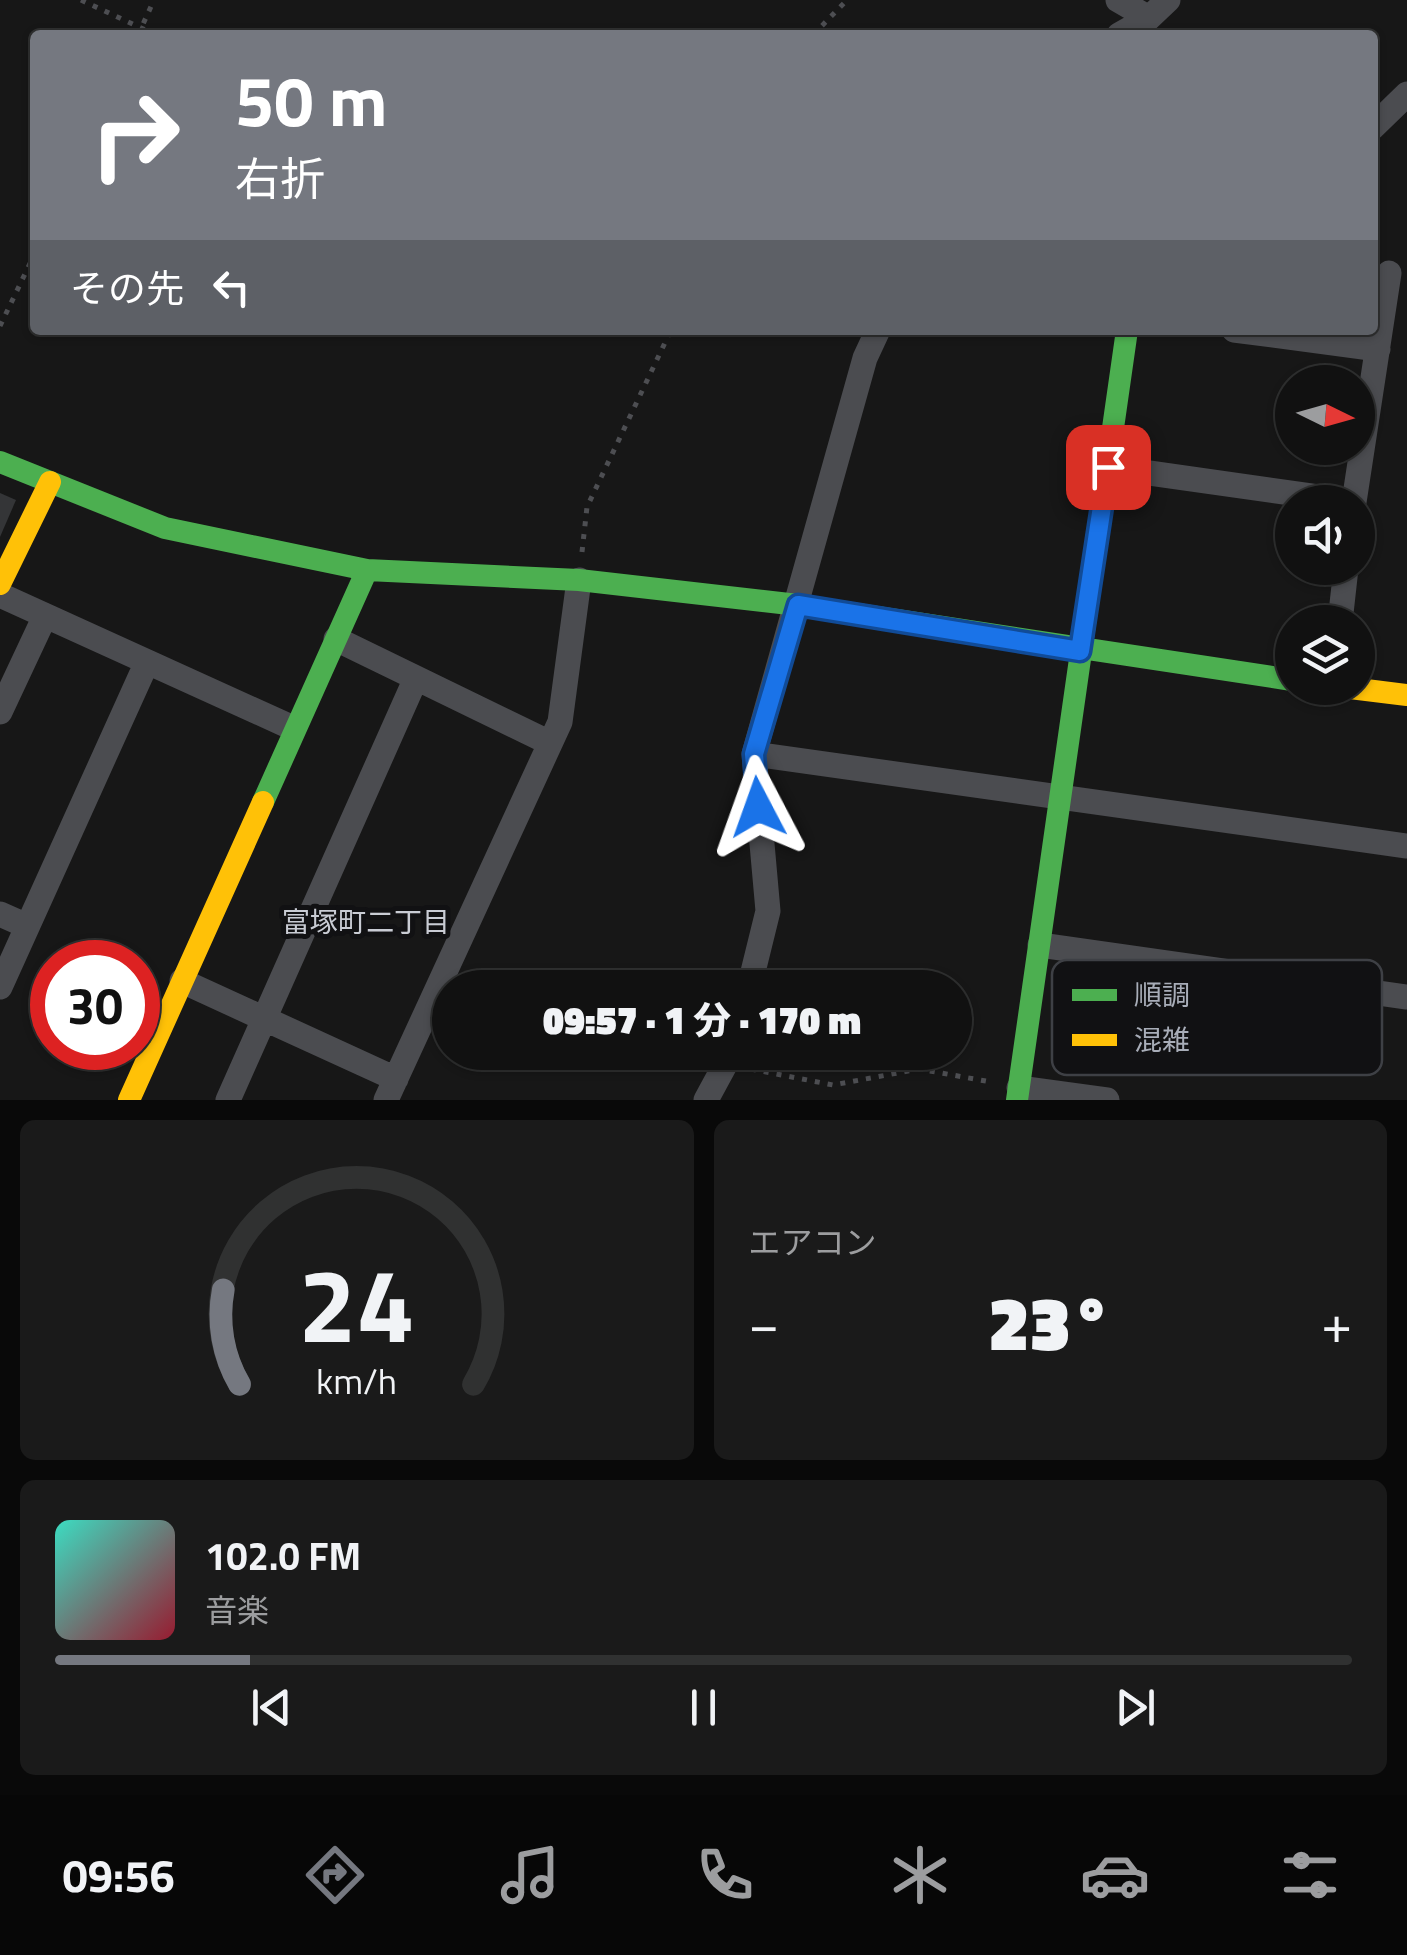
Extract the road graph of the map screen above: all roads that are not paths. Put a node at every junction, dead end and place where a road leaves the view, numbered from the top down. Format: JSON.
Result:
{"nodes":[{"id":1,"x":1118,"y":0,"type":"edge"},
{"id":2,"x":1159,"y":9,"type":"edge"},
{"id":3,"x":1127,"y":30,"type":"edge"},
{"id":4,"x":1407,"y":94,"type":"edge"},
{"id":5,"x":1378,"y":122,"type":"edge"},
{"id":6,"x":1390,"y":273,"type":"edge"},
{"id":7,"x":876,"y":335,"type":"edge"},
{"id":8,"x":1126,"y":335,"type":"edge"},
{"id":9,"x":1272,"y":335,"type":"edge"},
{"id":10,"x":1378,"y":349,"type":"junction"},
{"id":11,"x":0,"y":462,"type":"edge"},
{"id":12,"x":1108,"y":467,"type":"junction"},
{"id":13,"x":50,"y":482,"type":"junction"},
{"id":14,"x":1357,"y":485,"type":"edge"},
{"id":15,"x":1275,"y":491,"type":"edge"},
{"id":16,"x":367,"y":570,"type":"junction"},
{"id":17,"x":579,"y":580,"type":"junction"},
{"id":18,"x":0,"y":584,"type":"edge"},
{"id":19,"x":0,"y":595,"type":"edge"},
{"id":20,"x":798,"y":605,"type":"junction"},
{"id":21,"x":45,"y":616,"type":"junction"},
{"id":22,"x":336,"y":639,"type":"junction"},
{"id":23,"x":1080,"y":651,"type":"junction"},
{"id":24,"x":147,"y":662,"type":"junction"},
{"id":25,"x":416,"y":678,"type":"junction"},
{"id":26,"x":1275,"y":678,"type":"edge"},
{"id":27,"x":1375,"y":691,"type":"edge"},
{"id":28,"x":1407,"y":694,"type":"edge"},
{"id":29,"x":0,"y":712,"type":"edge"},
{"id":30,"x":293,"y":728,"type":"junction"},
{"id":31,"x":550,"y":743,"type":"junction"},
{"id":32,"x":754,"y":754,"type":"junction"},
{"id":33,"x":1061,"y":798,"type":"junction"},
{"id":34,"x":1407,"y":846,"type":"edge"},
{"id":35,"x":0,"y":914,"type":"edge"},
{"id":36,"x":27,"y":926,"type":"junction"},
{"id":37,"x":1040,"y":945,"type":"junction"},
{"id":38,"x":1144,"y":960,"type":"edge"},
{"id":39,"x":753,"y":970,"type":"edge"},
{"id":40,"x":182,"y":981,"type":"junction"},
{"id":41,"x":0,"y":987,"type":"edge"},
{"id":42,"x":1382,"y":994,"type":"edge"},
{"id":43,"x":1407,"y":998,"type":"edge"},
{"id":44,"x":264,"y":1018,"type":"junction"},
{"id":45,"x":724,"y":1070,"type":"edge"},
{"id":46,"x":391,"y":1090,"type":"edge"},
{"id":47,"x":1018,"y":1094,"type":"edge"},
{"id":48,"x":128,"y":1100,"type":"edge"},
{"id":49,"x":228,"y":1100,"type":"edge"},
{"id":50,"x":706,"y":1100,"type":"edge"},
{"id":51,"x":1107,"y":1100,"type":"edge"}],
"edges":[{"from":1,"to":2,"type":"street"},
{"from":2,"to":3,"type":"street"},
{"from":4,"to":5,"type":"street"},
{"from":6,"to":10,"type":"street"},
{"from":7,"to":20,"type":"street"},
{"from":8,"to":12,"type":"street"},
{"from":9,"to":10,"type":"street"},
{"from":10,"to":14,"type":"street"},
{"from":11,"to":13,"type":"street"},
{"from":12,"to":15,"type":"street"},
{"from":12,"to":23,"type":"street"},
{"from":13,"to":16,"type":"street"},
{"from":13,"to":18,"type":"street"},
{"from":16,"to":17,"type":"street"},
{"from":16,"to":22,"type":"street"},
{"from":17,"to":20,"type":"street"},
{"from":17,"to":31,"type":"street"},
{"from":19,"to":21,"type":"street"},
{"from":20,"to":23,"type":"street"},
{"from":20,"to":32,"type":"street"},
{"from":21,"to":24,"type":"street"},
{"from":21,"to":29,"type":"street"},
{"from":22,"to":25,"type":"street"},
{"from":22,"to":30,"type":"street"},
{"from":23,"to":26,"type":"street"},
{"from":23,"to":33,"type":"street"},
{"from":24,"to":30,"type":"street"},
{"from":24,"to":36,"type":"street"},
{"from":25,"to":31,"type":"street"},
{"from":25,"to":44,"type":"street"},
{"from":27,"to":28,"type":"street"},
{"from":30,"to":40,"type":"street"},
{"from":31,"to":46,"type":"street"},
{"from":32,"to":33,"type":"street"},
{"from":32,"to":39,"type":"street"},
{"from":33,"to":34,"type":"street"},
{"from":33,"to":37,"type":"street"},
{"from":35,"to":36,"type":"street"},
{"from":36,"to":41,"type":"street"},
{"from":37,"to":38,"type":"street"},
{"from":37,"to":47,"type":"street"},
{"from":40,"to":44,"type":"street"},
{"from":40,"to":48,"type":"street"},
{"from":42,"to":43,"type":"street"},
{"from":44,"to":46,"type":"street"},
{"from":44,"to":49,"type":"street"},
{"from":45,"to":50,"type":"street"},
{"from":47,"to":51,"type":"street"}]}
